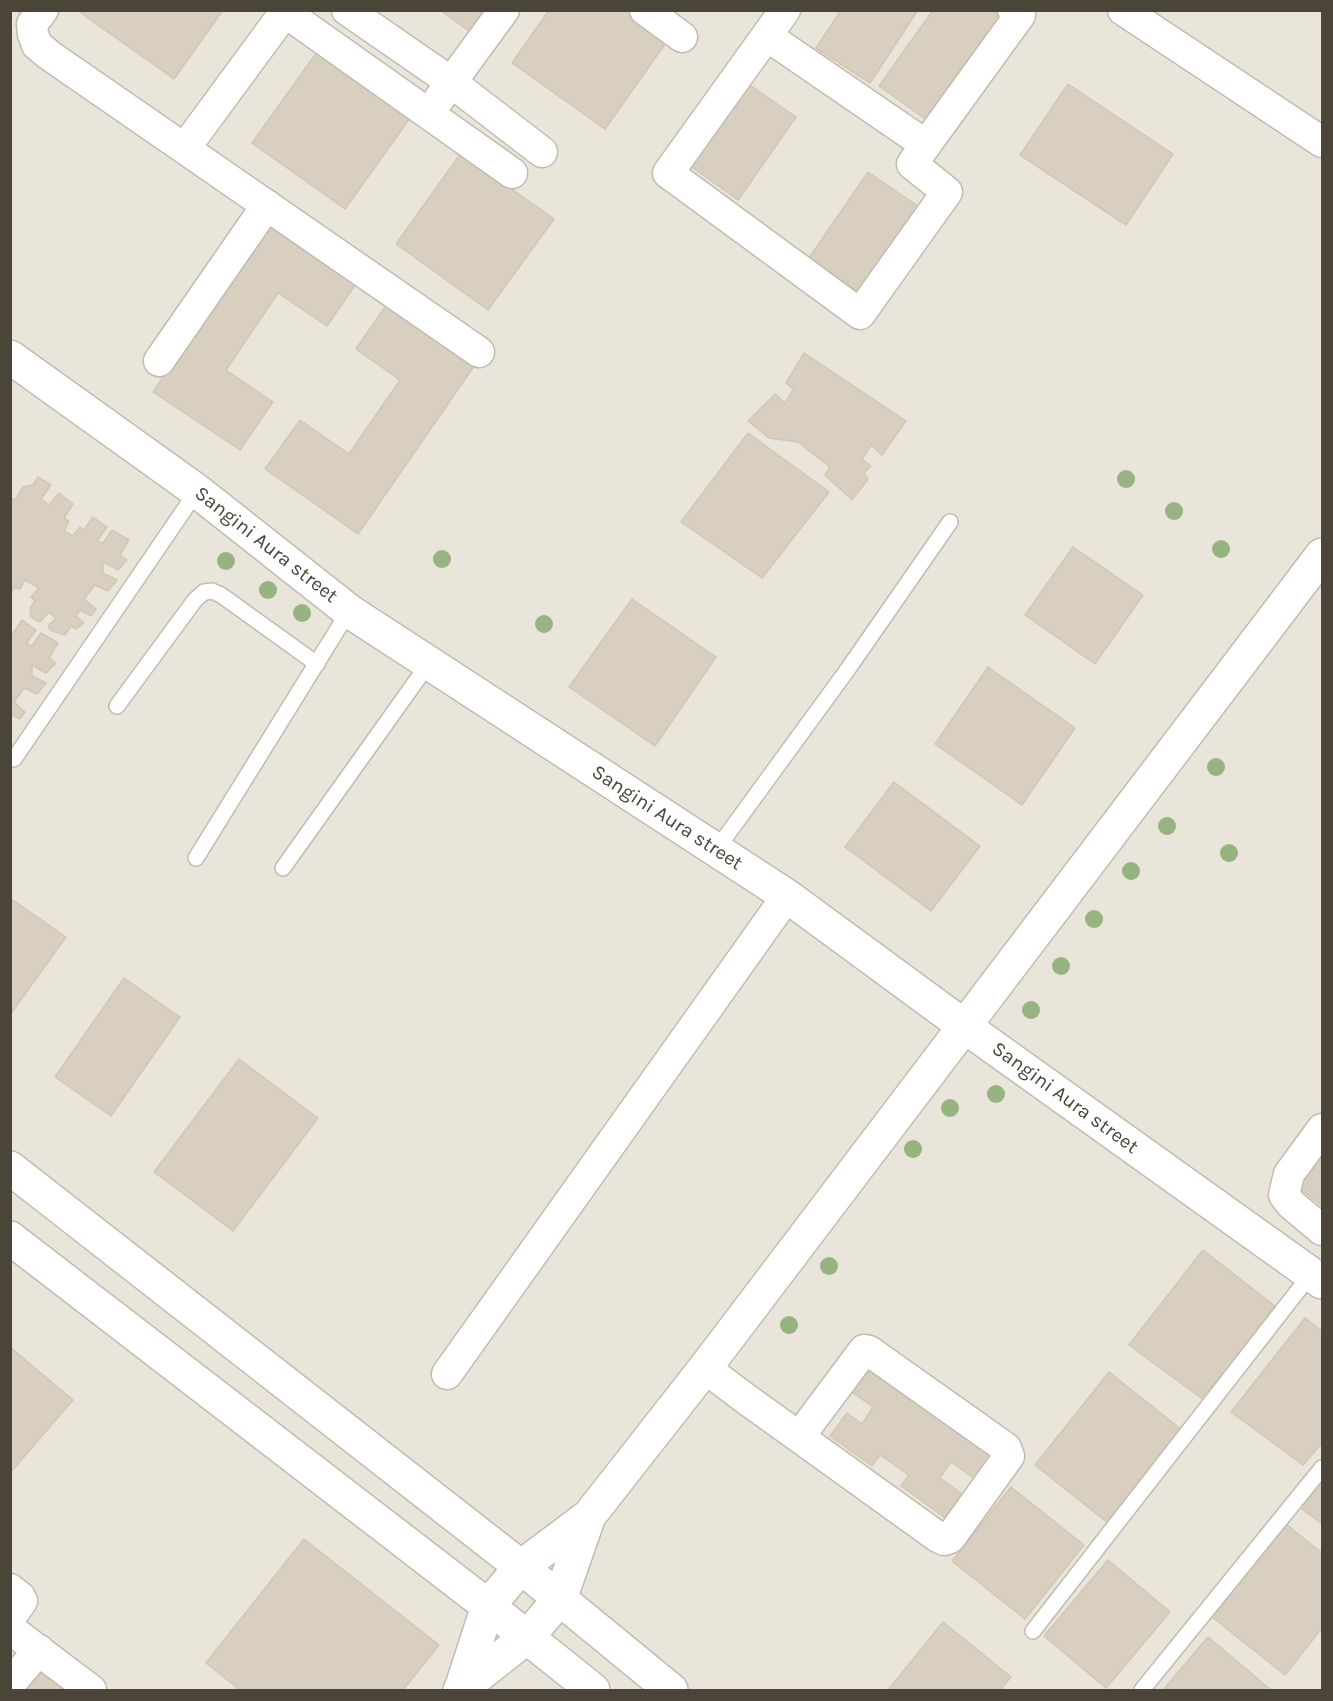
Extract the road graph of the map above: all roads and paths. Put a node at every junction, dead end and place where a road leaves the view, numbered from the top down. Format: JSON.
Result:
{"nodes":[{"id":1,"x":43,"y":10,"type":"edge"},
{"id":2,"x":347,"y":10,"type":"edge"},
{"id":3,"x":504,"y":10,"type":"edge"},
{"id":4,"x":645,"y":10,"type":"edge"},
{"id":5,"x":785,"y":10,"type":"edge"},
{"id":6,"x":1013,"y":10,"type":"edge"},
{"id":7,"x":1123,"y":10,"type":"edge"},
{"id":8,"x":283,"y":11,"type":"edge"},
{"id":9,"x":767,"y":36,"type":"junction"},
{"id":10,"x":682,"y":37,"type":"dead end"},
{"id":11,"x":450,"y":82,"type":"junction"},
{"id":12,"x":429,"y":114,"type":"junction"},
{"id":13,"x":1323,"y":142,"type":"edge"},
{"id":14,"x":926,"y":145,"type":"junction"},
{"id":15,"x":185,"y":148,"type":"junction"},
{"id":16,"x":542,"y":152,"type":"dead end"},
{"id":17,"x":512,"y":173,"type":"dead end"},
{"id":18,"x":267,"y":205,"type":"junction"},
{"id":19,"x":480,"y":352,"type":"dead end"},
{"id":20,"x":10,"y":357,"type":"edge"},
{"id":21,"x":159,"y":361,"type":"dead end"},
{"id":22,"x":197,"y":491,"type":"junction"},
{"id":23,"x":950,"y":522,"type":"dead end"},
{"id":24,"x":1323,"y":555,"type":"edge"},
{"id":25,"x":350,"y":611,"type":"junction"},
{"id":26,"x":429,"y":663,"type":"junction"},
{"id":27,"x":317,"y":664,"type":"junction"},
{"id":28,"x":117,"y":706,"type":"dead end"},
{"id":29,"x":14,"y":759,"type":"dead end"},
{"id":30,"x":716,"y":850,"type":"junction"},
{"id":31,"x":196,"y":858,"type":"dead end"},
{"id":32,"x":283,"y":868,"type":"dead end"},
{"id":33,"x":787,"y":896,"type":"junction"},
{"id":34,"x":964,"y":1026,"type":"junction"},
{"id":35,"x":1323,"y":1129,"type":"edge"},
{"id":36,"x":10,"y":1168,"type":"edge"},
{"id":37,"x":1323,"y":1230,"type":"edge"},
{"id":38,"x":10,"y":1238,"type":"edge"},
{"id":39,"x":1319,"y":1272,"type":"edge"},
{"id":40,"x":705,"y":1368,"type":"junction"},
{"id":41,"x":447,"y":1374,"type":"dead end"},
{"id":42,"x":799,"y":1437,"type":"junction"},
{"id":43,"x":1323,"y":1468,"type":"edge"},
{"id":44,"x":589,"y":1516,"type":"junction"},
{"id":45,"x":521,"y":1567,"type":"junction"},
{"id":46,"x":10,"y":1589,"type":"edge"},
{"id":47,"x":560,"y":1599,"type":"junction"},
{"id":48,"x":488,"y":1606,"type":"junction"},
{"id":49,"x":10,"y":1618,"type":"edge"},
{"id":50,"x":10,"y":1629,"type":"edge"},
{"id":51,"x":1033,"y":1630,"type":"dead end"},
{"id":52,"x":527,"y":1637,"type":"junction"},
{"id":53,"x":39,"y":1650,"type":"junction"},
{"id":54,"x":10,"y":1684,"type":"edge"},
{"id":55,"x":90,"y":1690,"type":"edge"},
{"id":56,"x":461,"y":1690,"type":"edge"},
{"id":57,"x":593,"y":1690,"type":"edge"},
{"id":58,"x":671,"y":1690,"type":"edge"},
{"id":59,"x":1142,"y":1690,"type":"edge"}],
"edges":[{"from":1,"to":15,"type":"street"},
{"from":2,"to":11,"type":"street"},
{"from":3,"to":11,"type":"street"},
{"from":4,"to":10,"type":"street"},
{"from":5,"to":9,"type":"street"},
{"from":6,"to":14,"type":"street"},
{"from":7,"to":13,"type":"street"},
{"from":8,"to":12,"type":"street"},
{"from":8,"to":15,"type":"street"},
{"from":9,"to":14,"type":"street"},
{"from":9,"to":14,"type":"street"},
{"from":11,"to":12,"type":"street"},
{"from":11,"to":16,"type":"street"},
{"from":12,"to":17,"type":"street"},
{"from":15,"to":18,"type":"street"},
{"from":18,"to":19,"type":"street"},
{"from":18,"to":21,"type":"street"},
{"from":20,"to":22,"type":"street","name":"Sangini Aura street"},
{"from":22,"to":25,"type":"street","name":"Sangini Aura street"},
{"from":22,"to":29,"type":"lane"},
{"from":23,"to":30,"type":"lane"},
{"from":24,"to":34,"type":"street"},
{"from":25,"to":26,"type":"street","name":"Sangini Aura street"},
{"from":25,"to":27,"type":"lane"},
{"from":26,"to":30,"type":"street","name":"Sangini Aura street"},
{"from":26,"to":32,"type":"lane"},
{"from":27,"to":28,"type":"lane"},
{"from":27,"to":31,"type":"lane"},
{"from":30,"to":33,"type":"street","name":"Sangini Aura street"},
{"from":33,"to":34,"type":"street","name":"Sangini Aura street"},
{"from":33,"to":41,"type":"street"},
{"from":34,"to":39,"type":"street","name":"Sangini Aura street"},
{"from":34,"to":40,"type":"street"},
{"from":35,"to":37,"type":"street"},
{"from":36,"to":45,"type":"street"},
{"from":38,"to":48,"type":"street"},
{"from":39,"to":51,"type":"lane"},
{"from":40,"to":42,"type":"street"},
{"from":40,"to":44,"type":"street"},
{"from":42,"to":42,"type":"street"},
{"from":43,"to":59,"type":"lane"},
{"from":44,"to":45,"type":"street"},
{"from":44,"to":47,"type":"street"},
{"from":45,"to":47,"type":"street"},
{"from":45,"to":48,"type":"street"},
{"from":46,"to":49,"type":"street"},
{"from":47,"to":52,"type":"street"},
{"from":47,"to":58,"type":"street"},
{"from":48,"to":52,"type":"street"},
{"from":48,"to":56,"type":"street"},
{"from":50,"to":53,"type":"street"},
{"from":52,"to":56,"type":"street"},
{"from":52,"to":57,"type":"street"},
{"from":53,"to":54,"type":"street"},
{"from":53,"to":55,"type":"street"}]}
